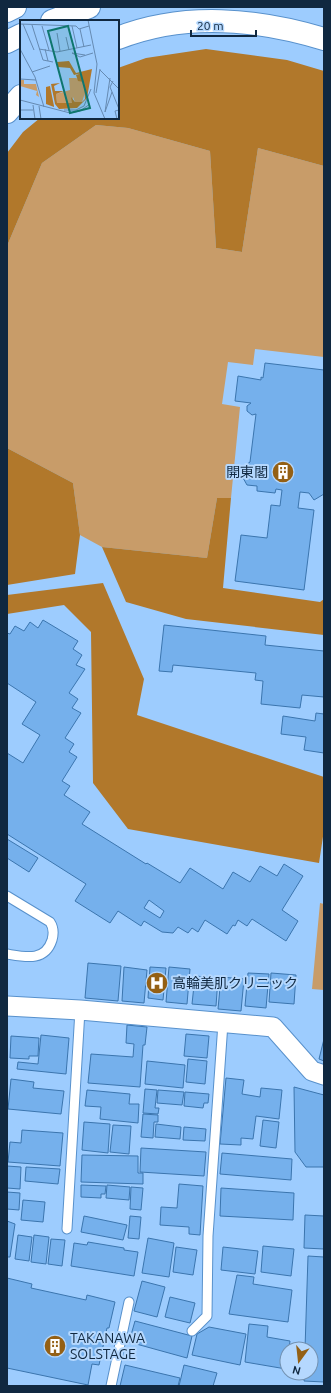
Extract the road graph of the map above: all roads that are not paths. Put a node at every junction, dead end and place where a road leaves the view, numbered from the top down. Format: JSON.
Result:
{"nodes":[{"id":1,"x":15,"y":7,"type":"edge"},
{"id":2,"x":89,"y":7,"type":"edge"},
{"id":3,"x":7,"y":11,"type":"edge"},
{"id":4,"x":55,"y":20,"type":"edge"},
{"id":5,"x":20,"y":36,"type":"edge"},
{"id":6,"x":119,"y":38,"type":"edge"},
{"id":7,"x":324,"y":39,"type":"edge"},
{"id":8,"x":7,"y":42,"type":"edge"},
{"id":9,"x":7,"y":896,"type":"edge"},
{"id":10,"x":7,"y":954,"type":"edge"},
{"id":11,"x":7,"y":1006,"type":"edge"},
{"id":12,"x":80,"y":1010,"type":"junction"},
{"id":13,"x":223,"y":1023,"type":"junction"},
{"id":14,"x":324,"y":1075,"type":"edge"},
{"id":15,"x":67,"y":1229,"type":"dead end"},
{"id":16,"x":129,"y":1302,"type":"dead end"},
{"id":17,"x":192,"y":1331,"type":"dead end"},
{"id":18,"x":111,"y":1386,"type":"edge"}],
"edges":[{"from":1,"to":3,"type":"main road"},
{"from":2,"to":4,"type":"main road"},
{"from":5,"to":8,"type":"main road"},
{"from":6,"to":7,"type":"main road"},
{"from":9,"to":10,"type":"lane"},
{"from":11,"to":12,"type":"street"},
{"from":12,"to":13,"type":"street"},
{"from":12,"to":15,"type":"lane"},
{"from":13,"to":14,"type":"street"},
{"from":13,"to":17,"type":"lane"},
{"from":16,"to":18,"type":"lane"}]}
